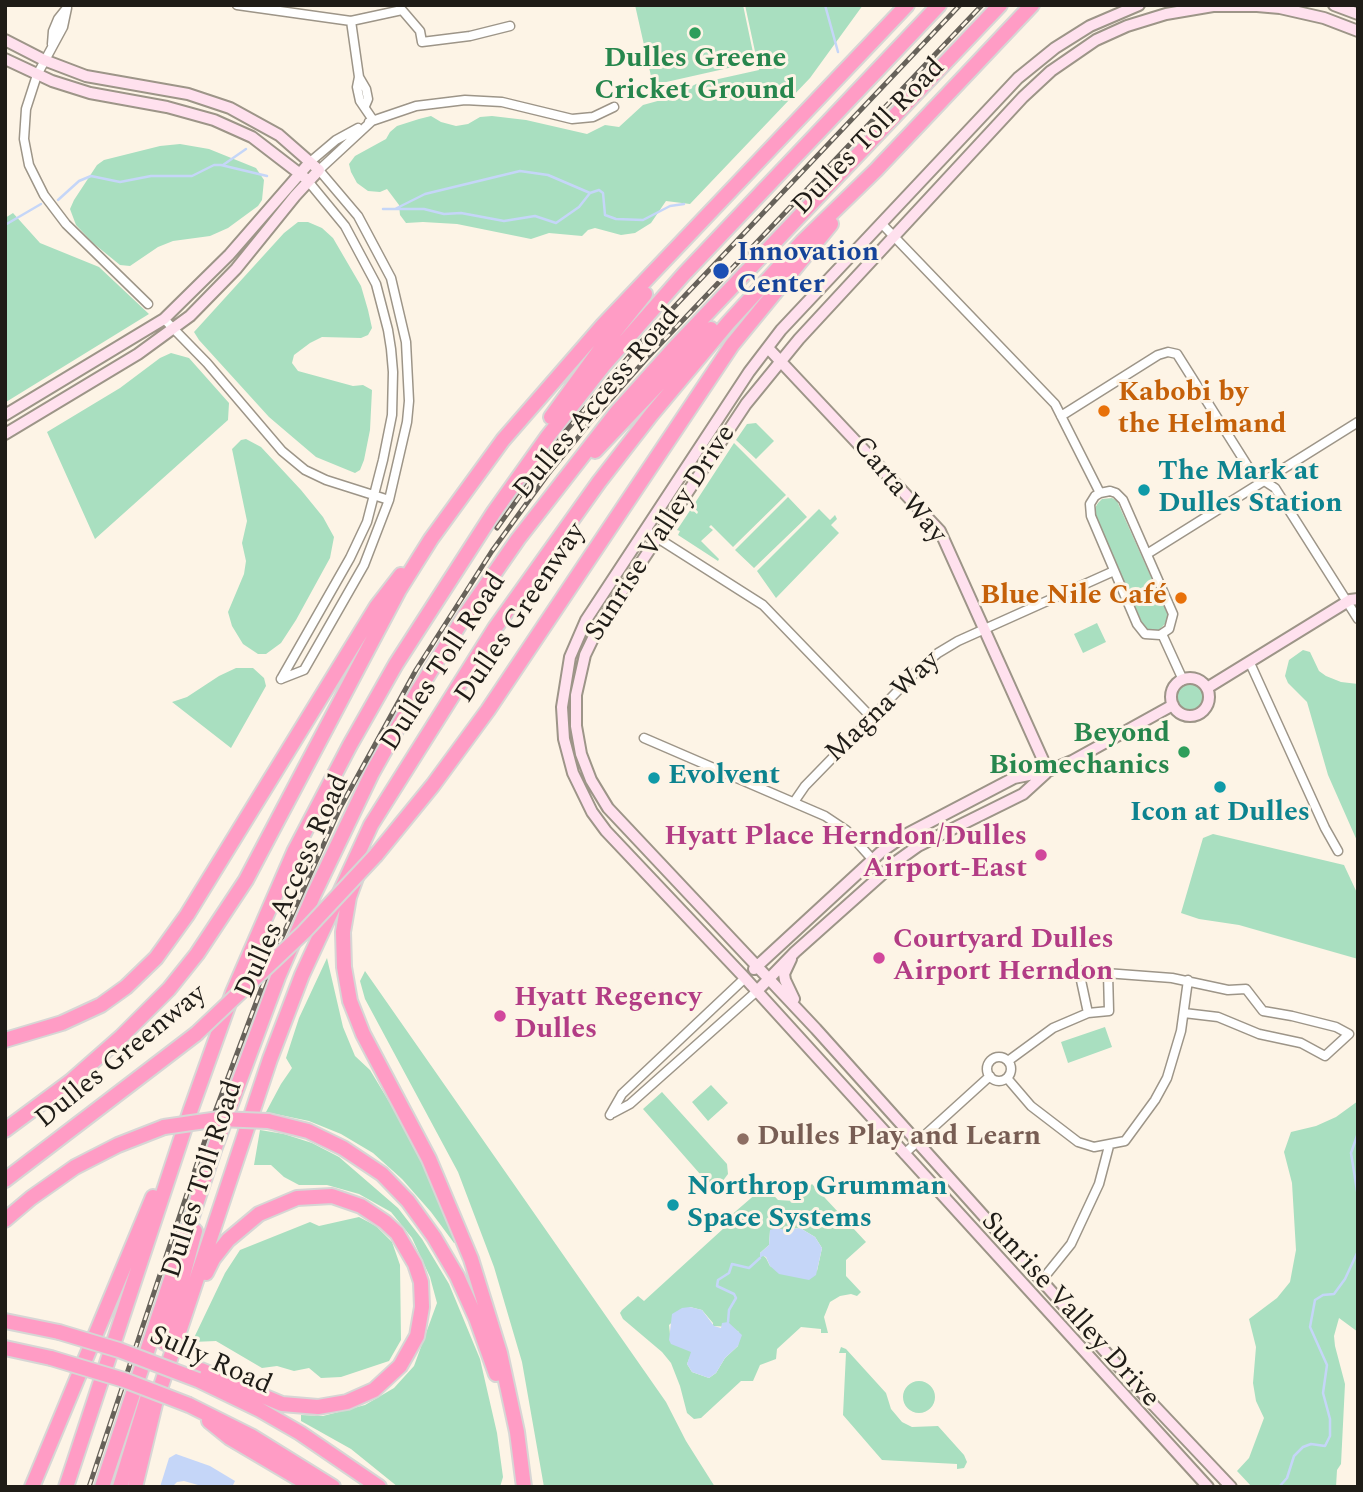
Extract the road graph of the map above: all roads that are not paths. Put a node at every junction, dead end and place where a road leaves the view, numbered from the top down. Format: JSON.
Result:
{"nodes":[{"id":1,"x":237,"y":5,"type":"edge"},
{"id":2,"x":906,"y":5,"type":"edge"},
{"id":3,"x":939,"y":5,"type":"edge"},
{"id":4,"x":1000,"y":5,"type":"edge"},
{"id":5,"x":1032,"y":5,"type":"edge"},
{"id":6,"x":1139,"y":5,"type":"edge"},
{"id":7,"x":1334,"y":5,"type":"edge"},
{"id":8,"x":68,"y":7,"type":"edge"},
{"id":9,"x":274,"y":8,"type":"edge"},
{"id":10,"x":1358,"y":14,"type":"edge"},
{"id":11,"x":351,"y":20,"type":"junction"},
{"id":12,"x":510,"y":26,"type":"dead end"},
{"id":13,"x":1358,"y":31,"type":"edge"},
{"id":14,"x":5,"y":40,"type":"edge"},
{"id":15,"x":5,"y":60,"type":"edge"},
{"id":16,"x":44,"y":60,"type":"junction"},
{"id":17,"x":37,"y":75,"type":"junction"},
{"id":18,"x":614,"y":107,"type":"dead end"},
{"id":19,"x":373,"y":120,"type":"junction"},
{"id":20,"x":791,"y":127,"type":"junction"},
{"id":21,"x":314,"y":166,"type":"junction"},
{"id":22,"x":876,"y":170,"type":"junction"},
{"id":23,"x":304,"y":177,"type":"junction"},
{"id":24,"x":881,"y":223,"type":"junction"},
{"id":25,"x":894,"y":237,"type":"junction"},
{"id":26,"x":802,"y":242,"type":"junction"},
{"id":27,"x":148,"y":304,"type":"dead end"},
{"id":28,"x":164,"y":318,"type":"junction"},
{"id":29,"x":174,"y":330,"type":"junction"},
{"id":30,"x":768,"y":348,"type":"junction"},
{"id":31,"x":780,"y":360,"type":"junction"},
{"id":32,"x":5,"y":415,"type":"edge"},
{"id":33,"x":1061,"y":415,"type":"junction"},
{"id":34,"x":1358,"y":422,"type":"edge"},
{"id":35,"x":5,"y":434,"type":"edge"},
{"id":36,"x":1261,"y":483,"type":"junction"},
{"id":37,"x":1100,"y":493,"type":"junction"},
{"id":38,"x":374,"y":496,"type":"junction"},
{"id":39,"x":389,"y":500,"type":"junction"},
{"id":40,"x":645,"y":530,"type":"junction"},
{"id":41,"x":657,"y":538,"type":"junction"},
{"id":42,"x":431,"y":539,"type":"junction"},
{"id":43,"x":518,"y":539,"type":"junction"},
{"id":44,"x":1147,"y":554,"type":"junction"},
{"id":45,"x":1114,"y":571,"type":"junction"},
{"id":46,"x":444,"y":587,"type":"junction"},
{"id":47,"x":1358,"y":590,"type":"edge"},
{"id":48,"x":1352,"y":600,"type":"edge"},
{"id":49,"x":1358,"y":619,"type":"edge"},
{"id":50,"x":986,"y":629,"type":"junction"},
{"id":51,"x":1162,"y":634,"type":"junction"},
{"id":52,"x":1250,"y":663,"type":"junction"},
{"id":53,"x":1183,"y":680,"type":"junction"},
{"id":54,"x":1207,"y":688,"type":"junction"},
{"id":55,"x":1173,"y":705,"type":"junction"},
{"id":56,"x":872,"y":718,"type":"junction"},
{"id":57,"x":644,"y":737,"type":"dead end"},
{"id":58,"x":1048,"y":771,"type":"junction"},
{"id":59,"x":397,"y":785,"type":"junction"},
{"id":60,"x":794,"y":802,"type":"junction"},
{"id":61,"x":1338,"y":851,"type":"dead end"},
{"id":62,"x":873,"y":860,"type":"junction"},
{"id":63,"x":795,"y":952,"type":"junction"},
{"id":64,"x":757,"y":966,"type":"junction"},
{"id":65,"x":1108,"y":973,"type":"junction"},
{"id":66,"x":745,"y":978,"type":"junction"},
{"id":67,"x":769,"y":978,"type":"junction"},
{"id":68,"x":1188,"y":980,"type":"junction"},
{"id":69,"x":757,"y":991,"type":"junction"},
{"id":70,"x":1088,"y":1013,"type":"junction"},
{"id":71,"x":1184,"y":1013,"type":"junction"},
{"id":72,"x":816,"y":1029,"type":"junction"},
{"id":73,"x":5,"y":1040,"type":"edge"},
{"id":74,"x":1008,"y":1061,"type":"junction"},
{"id":75,"x":990,"y":1076,"type":"junction"},
{"id":76,"x":1007,"y":1078,"type":"junction"},
{"id":77,"x":236,"y":1088,"type":"junction"},
{"id":78,"x":191,"y":1109,"type":"junction"},
{"id":79,"x":5,"y":1130,"type":"edge"},
{"id":80,"x":917,"y":1141,"type":"junction"},
{"id":81,"x":1109,"y":1146,"type":"junction"},
{"id":82,"x":904,"y":1154,"type":"junction"},
{"id":83,"x":5,"y":1180,"type":"edge"},
{"id":84,"x":5,"y":1220,"type":"edge"},
{"id":85,"x":1042,"y":1280,"type":"junction"},
{"id":86,"x":5,"y":1321,"type":"edge"},
{"id":87,"x":5,"y":1348,"type":"edge"},
{"id":88,"x":171,"y":1355,"type":"junction"},
{"id":89,"x":200,"y":1375,"type":"junction"},
{"id":90,"x":189,"y":1405,"type":"junction"},
{"id":91,"x":524,"y":1485,"type":"edge"},
{"id":92,"x":32,"y":1487,"type":"edge"},
{"id":93,"x":66,"y":1487,"type":"edge"},
{"id":94,"x":102,"y":1487,"type":"edge"},
{"id":95,"x":120,"y":1487,"type":"edge"},
{"id":96,"x":135,"y":1487,"type":"edge"},
{"id":97,"x":313,"y":1487,"type":"edge"},
{"id":98,"x":333,"y":1487,"type":"edge"},
{"id":99,"x":379,"y":1487,"type":"edge"},
{"id":100,"x":1208,"y":1487,"type":"edge"},
{"id":101,"x":1231,"y":1487,"type":"edge"}],
"edges":[{"from":1,"to":9,"type":"street"},
{"from":2,"to":20,"type":"highway"},
{"from":3,"to":46,"type":"highway","name":"Dulles Access Road"},
{"from":4,"to":43,"type":"highway","name":"Dulles Access Road"},
{"from":5,"to":22,"type":"highway","name":"Dulles Toll Road"},
{"from":6,"to":24,"type":"main road","name":"Sunrise Valley Drive"},
{"from":7,"to":10,"type":"main road"},
{"from":8,"to":16,"type":"street"},
{"from":9,"to":11,"type":"street"},
{"from":11,"to":12,"type":"street"},
{"from":11,"to":19,"type":"street"},
{"from":13,"to":25,"type":"main road","name":"Sunrise Valley Drive"},
{"from":14,"to":16,"type":"main road"},
{"from":15,"to":17,"type":"main road"},
{"from":16,"to":17,"type":"street"},
{"from":16,"to":21,"type":"main road"},
{"from":17,"to":23,"type":"main road"},
{"from":17,"to":27,"type":"street"},
{"from":18,"to":19,"type":"street"},
{"from":19,"to":21,"type":"street"},
{"from":20,"to":42,"type":"highway"},
{"from":20,"to":46,"type":"highway"},
{"from":21,"to":23,"type":"main road"},
{"from":21,"to":39,"type":"street"},
{"from":22,"to":26,"type":"highway","name":"Dulles Toll Road"},
{"from":22,"to":83,"type":"highway","name":"Dulles Greenway","bridge":true},
{"from":23,"to":28,"type":"main road"},
{"from":23,"to":29,"type":"main road"},
{"from":23,"to":38,"type":"street"},
{"from":24,"to":25,"type":"street"},
{"from":24,"to":30,"type":"main road","name":"Sunrise Valley Drive"},
{"from":25,"to":31,"type":"main road","name":"Sunrise Valley Drive"},
{"from":25,"to":33,"type":"street"},
{"from":26,"to":43,"type":"highway"},
{"from":26,"to":59,"type":"highway","name":"Dulles Toll Road"},
{"from":28,"to":29,"type":"street"},
{"from":28,"to":32,"type":"main road"},
{"from":29,"to":35,"type":"main road"},
{"from":29,"to":38,"type":"street"},
{"from":30,"to":31,"type":"main road","name":"Carta Way"},
{"from":30,"to":40,"type":"main road","name":"Sunrise Valley Drive"},
{"from":31,"to":41,"type":"main road","name":"Sunrise Valley Drive"},
{"from":31,"to":50,"type":"main road","name":"Carta Way"},
{"from":33,"to":36,"type":"street"},
{"from":33,"to":37,"type":"street"},
{"from":34,"to":36,"type":"street"},
{"from":36,"to":44,"type":"street"},
{"from":36,"to":48,"type":"street"},
{"from":37,"to":44,"type":"street"},
{"from":37,"to":45,"type":"street"},
{"from":38,"to":39,"type":"street"},
{"from":38,"to":39,"type":"street"},
{"from":40,"to":41,"type":"street"},
{"from":40,"to":66,"type":"main road","name":"Sunrise Valley Drive"},
{"from":41,"to":56,"type":"street"},
{"from":41,"to":64,"type":"main road","name":"Sunrise Valley Drive"},
{"from":42,"to":73,"type":"highway"},
{"from":42,"to":79,"type":"highway","name":"Dulles Greenway"},
{"from":43,"to":77,"type":"highway","name":"Dulles Access Road"},
{"from":44,"to":51,"type":"street"},
{"from":45,"to":50,"type":"street","name":"Magna Way"},
{"from":45,"to":51,"type":"street"},
{"from":46,"to":78,"type":"highway","name":"Dulles Access Road"},
{"from":47,"to":48,"type":"main road"},
{"from":48,"to":49,"type":"street"},
{"from":48,"to":52,"type":"main road"},
{"from":50,"to":56,"type":"street","name":"Magna Way"},
{"from":50,"to":58,"type":"main road","name":"Carta Way"},
{"from":51,"to":53,"type":"street"},
{"from":52,"to":54,"type":"main road"},
{"from":52,"to":61,"type":"street"},
{"from":53,"to":54,"type":"main road"},
{"from":53,"to":55,"type":"main road"},
{"from":54,"to":55,"type":"main road"},
{"from":55,"to":58,"type":"main road"},
{"from":56,"to":60,"type":"street","name":"Magna Way"},
{"from":57,"to":60,"type":"street"},
{"from":58,"to":62,"type":"main road"},
{"from":58,"to":63,"type":"main road"},
{"from":59,"to":88,"type":"highway","name":"Dulles Toll Road"},
{"from":59,"to":91,"type":"highway"},
{"from":60,"to":62,"type":"street"},
{"from":62,"to":64,"type":"main road"},
{"from":63,"to":67,"type":"main road"},
{"from":63,"to":72,"type":"main road"},
{"from":64,"to":66,"type":"main road"},
{"from":64,"to":67,"type":"main road","name":"Sunrise Valley Drive"},
{"from":65,"to":68,"type":"street"},
{"from":65,"to":70,"type":"street"},
{"from":65,"to":70,"type":"street"},
{"from":66,"to":69,"type":"main road","name":"Sunrise Valley Drive"},
{"from":66,"to":69,"type":"street"},
{"from":67,"to":69,"type":"main road"},
{"from":67,"to":72,"type":"main road","name":"Sunrise Valley Drive"},
{"from":68,"to":71,"type":"street"},
{"from":68,"to":71,"type":"street"},
{"from":69,"to":82,"type":"main road","name":"Sunrise Valley Drive"},
{"from":70,"to":74,"type":"street"},
{"from":71,"to":81,"type":"street"},
{"from":72,"to":80,"type":"main road","name":"Sunrise Valley Drive"},
{"from":74,"to":75,"type":"street"},
{"from":74,"to":76,"type":"street"},
{"from":75,"to":76,"type":"street"},
{"from":75,"to":80,"type":"street"},
{"from":76,"to":81,"type":"street"},
{"from":77,"to":94,"type":"highway","name":"Dulles Access Road"},
{"from":77,"to":95,"type":"highway"},
{"from":78,"to":92,"type":"highway"},
{"from":78,"to":93,"type":"highway","name":"Dulles Access Road"},
{"from":80,"to":82,"type":"street"},
{"from":80,"to":85,"type":"main road","name":"Sunrise Valley Drive"},
{"from":81,"to":85,"type":"street"},
{"from":82,"to":100,"type":"main road","name":"Sunrise Valley Drive"},
{"from":84,"to":91,"type":"highway","bridge":true},
{"from":85,"to":101,"type":"main road","name":"Sunrise Valley Drive"},
{"from":86,"to":89,"type":"highway","name":"Sully Road","bridge":true},
{"from":87,"to":90,"type":"highway","name":"Sully Road","bridge":true},
{"from":88,"to":89,"type":"highway"},
{"from":88,"to":96,"type":"highway","name":"Dulles Toll Road"},
{"from":89,"to":99,"type":"highway","name":"Sully Road"},
{"from":90,"to":97,"type":"highway"},
{"from":90,"to":98,"type":"highway","name":"Sully Road"}]}
